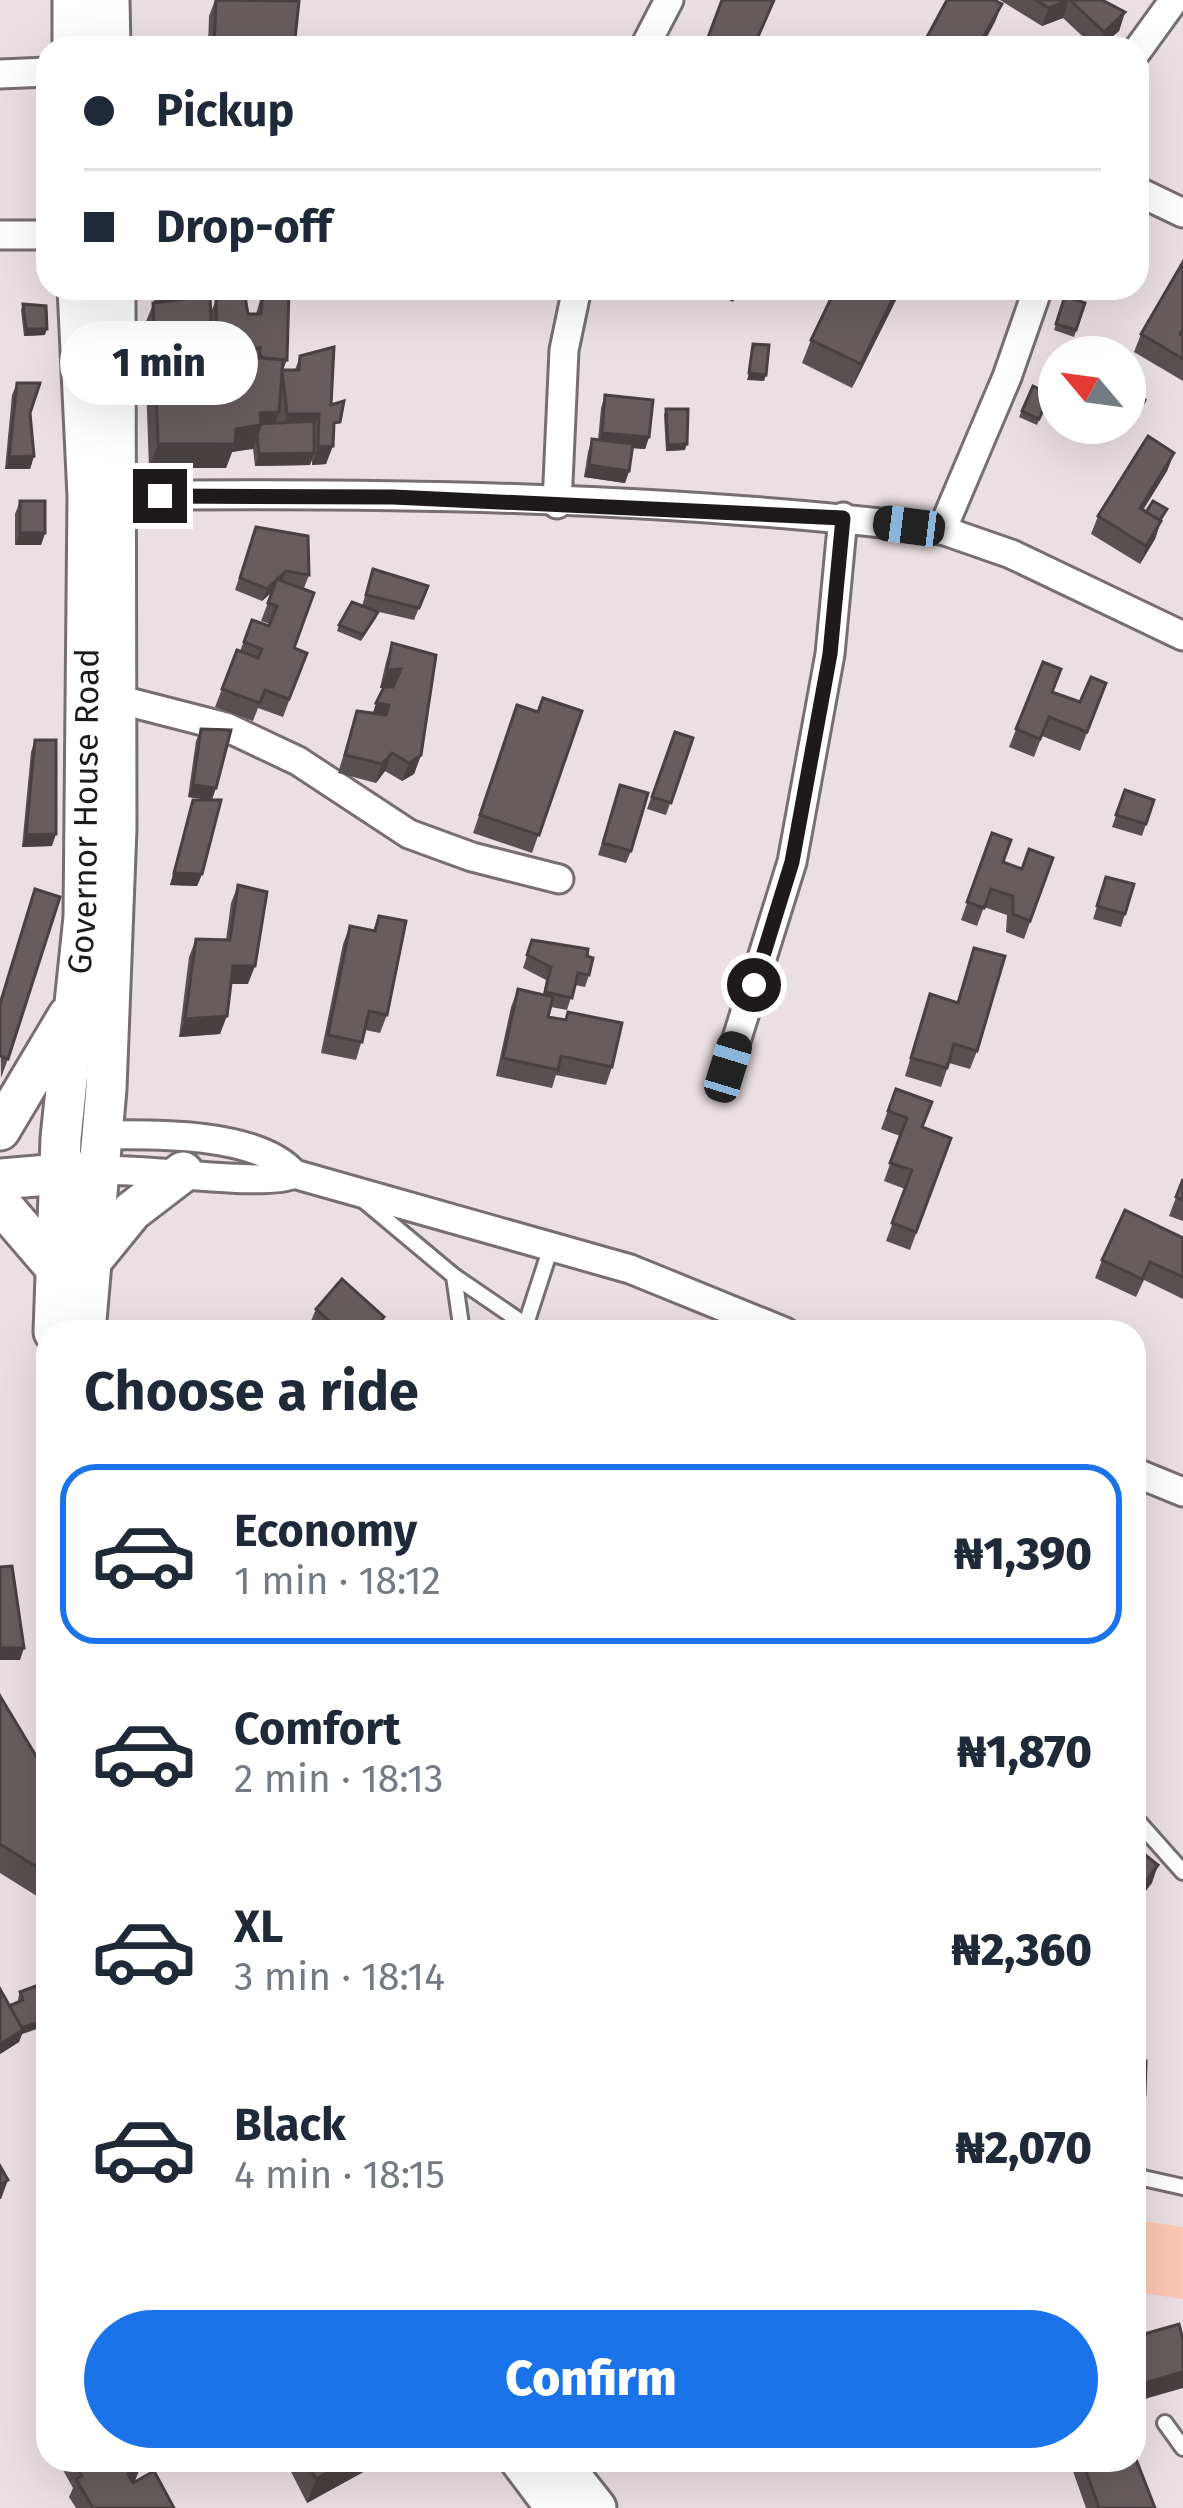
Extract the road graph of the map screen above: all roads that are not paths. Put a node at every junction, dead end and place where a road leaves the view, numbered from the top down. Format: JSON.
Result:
{"nodes":[{"id":1,"x":73,"y":0,"type":"edge"},
{"id":2,"x":109,"y":0,"type":"edge"},
{"id":3,"x":669,"y":0,"type":"edge"},
{"id":4,"x":1174,"y":0,"type":"edge"},
{"id":5,"x":73,"y":36,"type":"edge"},
{"id":6,"x":110,"y":36,"type":"edge"},
{"id":7,"x":650,"y":36,"type":"edge"},
{"id":8,"x":1148,"y":36,"type":"edge"},
{"id":9,"x":36,"y":73,"type":"edge"},
{"id":10,"x":0,"y":74,"type":"edge"},
{"id":11,"x":1149,"y":196,"type":"edge"},
{"id":12,"x":1183,"y":213,"type":"edge"},
{"id":13,"x":0,"y":235,"type":"edge"},
{"id":14,"x":36,"y":235,"type":"edge"},
{"id":15,"x":80,"y":300,"type":"edge"},
{"id":16,"x":114,"y":300,"type":"edge"},
{"id":17,"x":574,"y":300,"type":"edge"},
{"id":18,"x":1034,"y":300,"type":"edge"},
{"id":19,"x":103,"y":496,"type":"junction"},
{"id":20,"x":557,"y":504,"type":"junction"},
{"id":21,"x":843,"y":518,"type":"junction"},
{"id":22,"x":942,"y":530,"type":"junction"},
{"id":23,"x":1183,"y":636,"type":"edge"},
{"id":24,"x":117,"y":699,"type":"junction"},
{"id":25,"x":559,"y":880,"type":"dead end"},
{"id":26,"x":74,"y":1006,"type":"junction"},
{"id":27,"x":728,"y":1067,"type":"dead end"},
{"id":28,"x":0,"y":1130,"type":"edge"},
{"id":29,"x":0,"y":1140,"type":"edge"},
{"id":30,"x":80,"y":1154,"type":"junction"},
{"id":31,"x":183,"y":1172,"type":"junction"},
{"id":32,"x":294,"y":1174,"type":"junction"},
{"id":33,"x":0,"y":1179,"type":"edge"},
{"id":34,"x":352,"y":1190,"type":"junction"},
{"id":35,"x":0,"y":1203,"type":"edge"},
{"id":36,"x":551,"y":1247,"type":"junction"},
{"id":37,"x":72,"y":1266,"type":"junction"},
{"id":38,"x":454,"y":1276,"type":"junction"},
{"id":39,"x":57,"y":1320,"type":"edge"},
{"id":40,"x":83,"y":1320,"type":"edge"},
{"id":41,"x":460,"y":1320,"type":"edge"},
{"id":42,"x":515,"y":1320,"type":"edge"},
{"id":43,"x":531,"y":1320,"type":"edge"},
{"id":44,"x":755,"y":1320,"type":"edge"},
{"id":45,"x":1146,"y":1477,"type":"edge"},
{"id":46,"x":1183,"y":1492,"type":"edge"},
{"id":47,"x":1146,"y":1830,"type":"edge"},
{"id":48,"x":1183,"y":1872,"type":"edge"},
{"id":49,"x":1146,"y":2179,"type":"edge"},
{"id":50,"x":1183,"y":2187,"type":"edge"},
{"id":51,"x":1165,"y":2422,"type":"dead end"},
{"id":52,"x":1183,"y":2448,"type":"edge"},
{"id":53,"x":529,"y":2472,"type":"edge"},
{"id":54,"x":568,"y":2472,"type":"edge"},
{"id":55,"x":556,"y":2508,"type":"edge"},
{"id":56,"x":596,"y":2508,"type":"edge"}],
"edges":[{"from":1,"to":5,"type":"main road"},
{"from":2,"to":6,"type":"main road"},
{"from":3,"to":7,"type":"street"},
{"from":4,"to":8,"type":"street"},
{"from":9,"to":10,"type":"street"},
{"from":11,"to":12,"type":"street"},
{"from":13,"to":14,"type":"street"},
{"from":15,"to":19,"type":"main road","name":"Governor House Road"},
{"from":16,"to":19,"type":"main road","name":"Governor House Road"},
{"from":17,"to":20,"type":"street"},
{"from":18,"to":22,"type":"street"},
{"from":19,"to":20,"type":"street"},
{"from":19,"to":24,"type":"main road","name":"Governor House Road"},
{"from":19,"to":26,"type":"main road","name":"Governor House Road"},
{"from":20,"to":21,"type":"street"},
{"from":21,"to":22,"type":"street"},
{"from":21,"to":27,"type":"street"},
{"from":22,"to":23,"type":"street"},
{"from":24,"to":25,"type":"street"},
{"from":24,"to":30,"type":"main road","name":"Governor House Road"},
{"from":26,"to":28,"type":"main road"},
{"from":26,"to":30,"type":"main road","name":"Governor House Road"},
{"from":29,"to":30,"type":"main road"},
{"from":30,"to":31,"type":"street"},
{"from":30,"to":32,"type":"street"},
{"from":30,"to":33,"type":"main road"},
{"from":30,"to":37,"type":"main road","name":"Governor House Road"},
{"from":31,"to":32,"type":"street"},
{"from":31,"to":37,"type":"main road"},
{"from":32,"to":34,"type":"street"},
{"from":34,"to":36,"type":"street"},
{"from":34,"to":38,"type":"lane"},
{"from":35,"to":37,"type":"main road"},
{"from":36,"to":43,"type":"lane"},
{"from":36,"to":44,"type":"street"},
{"from":37,"to":39,"type":"main road","name":"Governor House Road"},
{"from":37,"to":40,"type":"main road","name":"Governor House Road"},
{"from":38,"to":41,"type":"lane"},
{"from":38,"to":42,"type":"lane"},
{"from":45,"to":46,"type":"street"},
{"from":47,"to":48,"type":"lane"},
{"from":49,"to":50,"type":"lane"},
{"from":51,"to":52,"type":"lane"},
{"from":53,"to":55,"type":"main road"},
{"from":54,"to":56,"type":"main road"}]}
